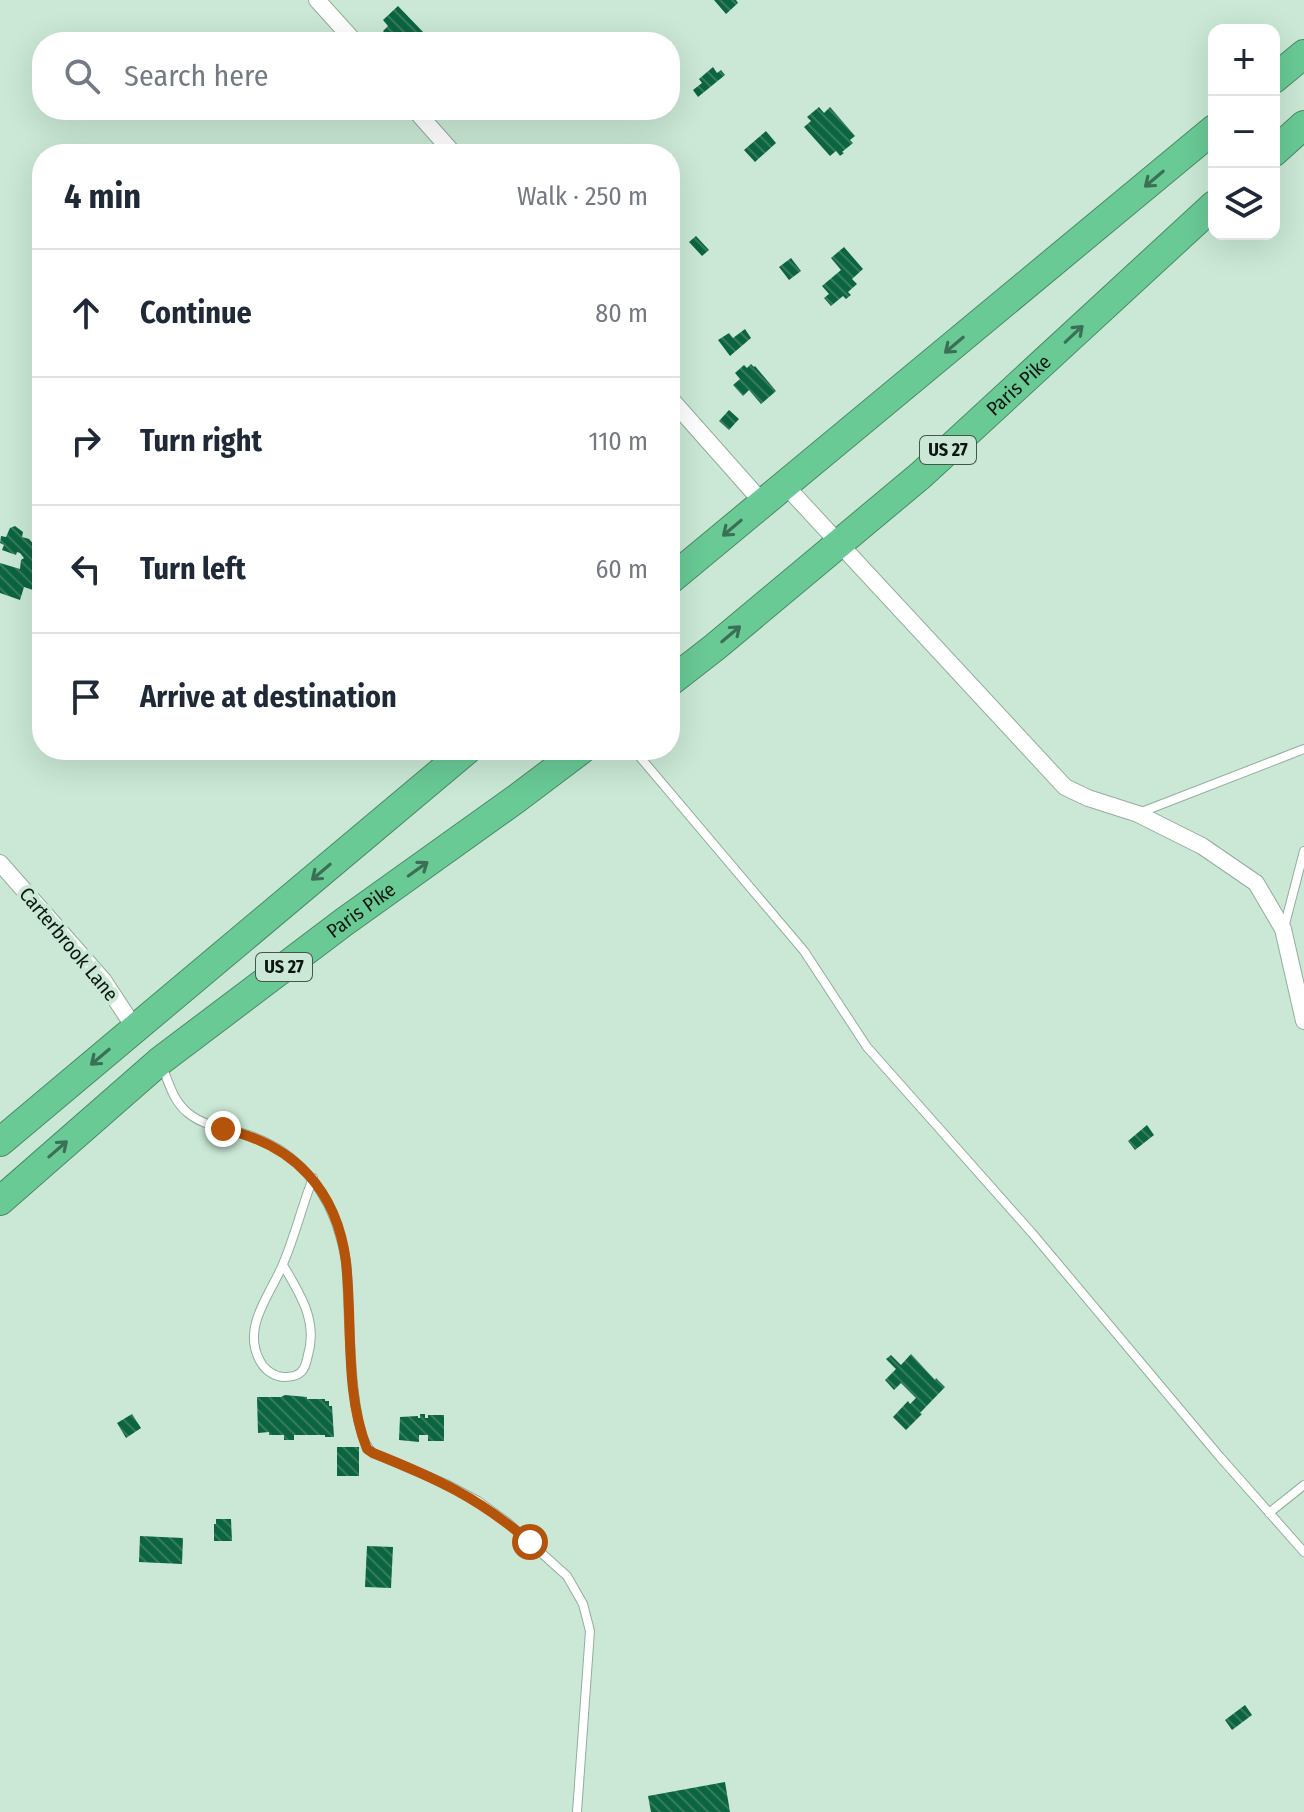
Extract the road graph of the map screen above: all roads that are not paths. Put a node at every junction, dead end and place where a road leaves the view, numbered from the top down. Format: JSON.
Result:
{"nodes":[{"id":1,"x":317,"y":0,"type":"edge"},
{"id":2,"x":346,"y":32,"type":"edge"},
{"id":3,"x":1304,"y":54,"type":"edge"},
{"id":4,"x":1280,"y":74,"type":"edge"},
{"id":5,"x":424,"y":120,"type":"edge"},
{"id":6,"x":1304,"y":125,"type":"edge"},
{"id":7,"x":1208,"y":134,"type":"edge"},
{"id":8,"x":445,"y":144,"type":"edge"},
{"id":9,"x":1280,"y":147,"type":"edge"},
{"id":10,"x":1208,"y":211,"type":"edge"},
{"id":11,"x":680,"y":409,"type":"edge"},
{"id":12,"x":785,"y":485,"type":"junction"},
{"id":13,"x":763,"y":503,"type":"junction"},
{"id":14,"x":840,"y":543,"type":"junction"},
{"id":15,"x":680,"y":572,"type":"edge"},
{"id":16,"x":680,"y":674,"type":"edge"},
{"id":17,"x":1304,"y":749,"type":"edge"},
{"id":18,"x":455,"y":760,"type":"edge"},
{"id":19,"x":568,"y":760,"type":"edge"},
{"id":20,"x":642,"y":760,"type":"edge"},
{"id":21,"x":1138,"y":814,"type":"junction"},
{"id":22,"x":1304,"y":851,"type":"edge"},
{"id":23,"x":0,"y":863,"type":"edge"},
{"id":24,"x":1283,"y":929,"type":"junction"},
{"id":25,"x":1304,"y":1021,"type":"edge"},
{"id":26,"x":134,"y":1027,"type":"junction"},
{"id":27,"x":160,"y":1061,"type":"junction"},
{"id":28,"x":0,"y":1142,"type":"edge"},
{"id":29,"x":313,"y":1178,"type":"junction"},
{"id":30,"x":0,"y":1201,"type":"edge"},
{"id":31,"x":283,"y":1265,"type":"junction"},
{"id":32,"x":1304,"y":1485,"type":"edge"},
{"id":33,"x":1269,"y":1513,"type":"junction"},
{"id":34,"x":1304,"y":1552,"type":"edge"},
{"id":35,"x":577,"y":1812,"type":"edge"}],
"edges":[{"from":1,"to":2,"type":"street"},
{"from":3,"to":4,"type":"highway"},
{"from":5,"to":8,"type":"street"},
{"from":6,"to":9,"type":"highway"},
{"from":7,"to":12,"type":"highway","one_way":true},
{"from":14,"to":10,"type":"highway","name":"Paris Pike","number":"US 27","one_way":true},
{"from":11,"to":13,"type":"street"},
{"from":12,"to":13,"type":"highway"},
{"from":12,"to":14,"type":"street"},
{"from":13,"to":15,"type":"highway","one_way":true},
{"from":16,"to":14,"type":"highway","name":"Paris Pike","number":"US 27","one_way":true},
{"from":14,"to":21,"type":"street"},
{"from":17,"to":21,"type":"lane"},
{"from":18,"to":26,"type":"highway","number":"US 27","one_way":true},
{"from":27,"to":19,"type":"highway","name":"Paris Pike","number":"US 27","one_way":true},
{"from":20,"to":33,"type":"lane"},
{"from":21,"to":24,"type":"street"},
{"from":22,"to":24,"type":"lane"},
{"from":23,"to":26,"type":"street","name":"Carterbrook Lane"},
{"from":24,"to":25,"type":"street"},
{"from":26,"to":27,"type":"highway"},
{"from":26,"to":28,"type":"highway","number":"US 27","one_way":true},
{"from":27,"to":29,"type":"lane"},
{"from":30,"to":27,"type":"highway","name":"Paris Pike","number":"US 27","one_way":true},
{"from":29,"to":31,"type":"lane"},
{"from":29,"to":35,"type":"lane"},
{"from":31,"to":31,"type":"lane"},
{"from":32,"to":33,"type":"lane"},
{"from":33,"to":34,"type":"lane"}]}
